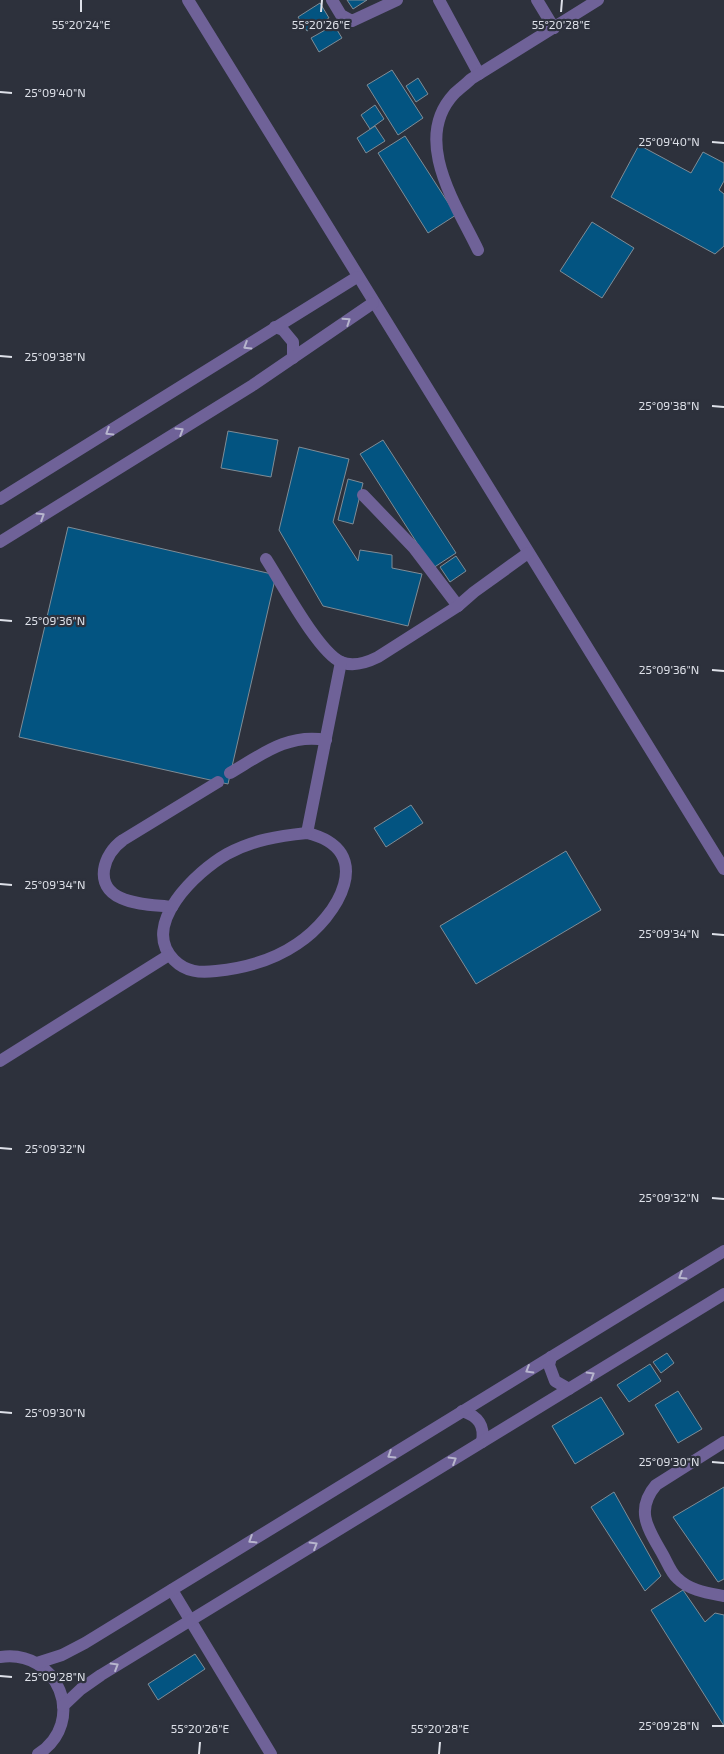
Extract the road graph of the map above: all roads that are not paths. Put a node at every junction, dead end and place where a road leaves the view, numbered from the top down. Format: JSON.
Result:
{"nodes":[{"id":1,"x":188,"y":0,"type":"edge"},
{"id":2,"x":332,"y":0,"type":"edge"},
{"id":3,"x":397,"y":0,"type":"edge"},
{"id":4,"x":439,"y":0,"type":"edge"},
{"id":5,"x":537,"y":0,"type":"edge"},
{"id":6,"x":598,"y":0,"type":"edge"},
{"id":7,"x":554,"y":28,"type":"junction"},
{"id":8,"x":479,"y":74,"type":"junction"},
{"id":9,"x":478,"y":250,"type":"dead end"},
{"id":10,"x":358,"y":277,"type":"junction"},
{"id":11,"x":373,"y":303,"type":"junction"},
{"id":12,"x":275,"y":327,"type":"junction"},
{"id":13,"x":293,"y":358,"type":"junction"},
{"id":14,"x":363,"y":495,"type":"dead end"},
{"id":15,"x":0,"y":499,"type":"edge"},
{"id":16,"x":0,"y":542,"type":"edge"},
{"id":17,"x":528,"y":553,"type":"junction"},
{"id":18,"x":266,"y":559,"type":"dead end"},
{"id":19,"x":458,"y":606,"type":"junction"},
{"id":20,"x":341,"y":662,"type":"junction"},
{"id":21,"x":326,"y":740,"type":"junction"},
{"id":22,"x":230,"y":773,"type":"dead end"},
{"id":23,"x":218,"y":782,"type":"dead end"},
{"id":24,"x":307,"y":833,"type":"junction"},
{"id":25,"x":724,"y":869,"type":"edge"},
{"id":26,"x":172,"y":907,"type":"junction"},
{"id":27,"x":169,"y":955,"type":"junction"},
{"id":28,"x":0,"y":1061,"type":"edge"},
{"id":29,"x":724,"y":1251,"type":"edge"},
{"id":30,"x":724,"y":1294,"type":"edge"},
{"id":31,"x":551,"y":1357,"type":"junction"},
{"id":32,"x":570,"y":1389,"type":"junction"},
{"id":33,"x":462,"y":1411,"type":"junction"},
{"id":34,"x":482,"y":1442,"type":"junction"},
{"id":35,"x":724,"y":1442,"type":"edge"},
{"id":36,"x":172,"y":1590,"type":"junction"},
{"id":37,"x":724,"y":1596,"type":"edge"},
{"id":38,"x":191,"y":1620,"type":"junction"},
{"id":39,"x":3,"y":1653,"type":"edge"},
{"id":40,"x":36,"y":1663,"type":"junction"},
{"id":41,"x":63,"y":1706,"type":"junction"},
{"id":42,"x":38,"y":1754,"type":"edge"},
{"id":43,"x":271,"y":1754,"type":"edge"}],
"edges":[{"from":1,"to":10,"type":"street"},
{"from":2,"to":3,"type":"street"},
{"from":4,"to":8,"type":"street"},
{"from":5,"to":7,"type":"street"},
{"from":6,"to":7,"type":"street"},
{"from":7,"to":8,"type":"street"},
{"from":8,"to":9,"type":"street"},
{"from":10,"to":11,"type":"street"},
{"from":10,"to":12,"type":"street"},
{"from":13,"to":11,"type":"street","one_way":true},
{"from":11,"to":17,"type":"street"},
{"from":12,"to":13,"type":"street"},
{"from":12,"to":15,"type":"street","one_way":true},
{"from":16,"to":13,"type":"street","one_way":true},
{"from":14,"to":19,"type":"street"},
{"from":17,"to":19,"type":"street"},
{"from":17,"to":25,"type":"street"},
{"from":18,"to":20,"type":"street"},
{"from":19,"to":20,"type":"street"},
{"from":20,"to":21,"type":"street"},
{"from":21,"to":22,"type":"street"},
{"from":21,"to":24,"type":"street"},
{"from":23,"to":26,"type":"street"},
{"from":24,"to":26,"type":"street"},
{"from":24,"to":27,"type":"street"},
{"from":26,"to":27,"type":"street"},
{"from":27,"to":28,"type":"street"},
{"from":29,"to":31,"type":"street","one_way":true},
{"from":32,"to":30,"type":"street","one_way":true},
{"from":31,"to":32,"type":"street"},
{"from":31,"to":33,"type":"street","one_way":true},
{"from":32,"to":34,"type":"street"},
{"from":33,"to":34,"type":"street"},
{"from":33,"to":36,"type":"street","one_way":true},
{"from":38,"to":34,"type":"street","one_way":true},
{"from":35,"to":37,"type":"street"},
{"from":36,"to":38,"type":"street"},
{"from":36,"to":40,"type":"street"},
{"from":41,"to":38,"type":"street","one_way":true},
{"from":38,"to":43,"type":"street"},
{"from":39,"to":40,"type":"street"},
{"from":40,"to":41,"type":"street"},
{"from":41,"to":42,"type":"street"}]}
